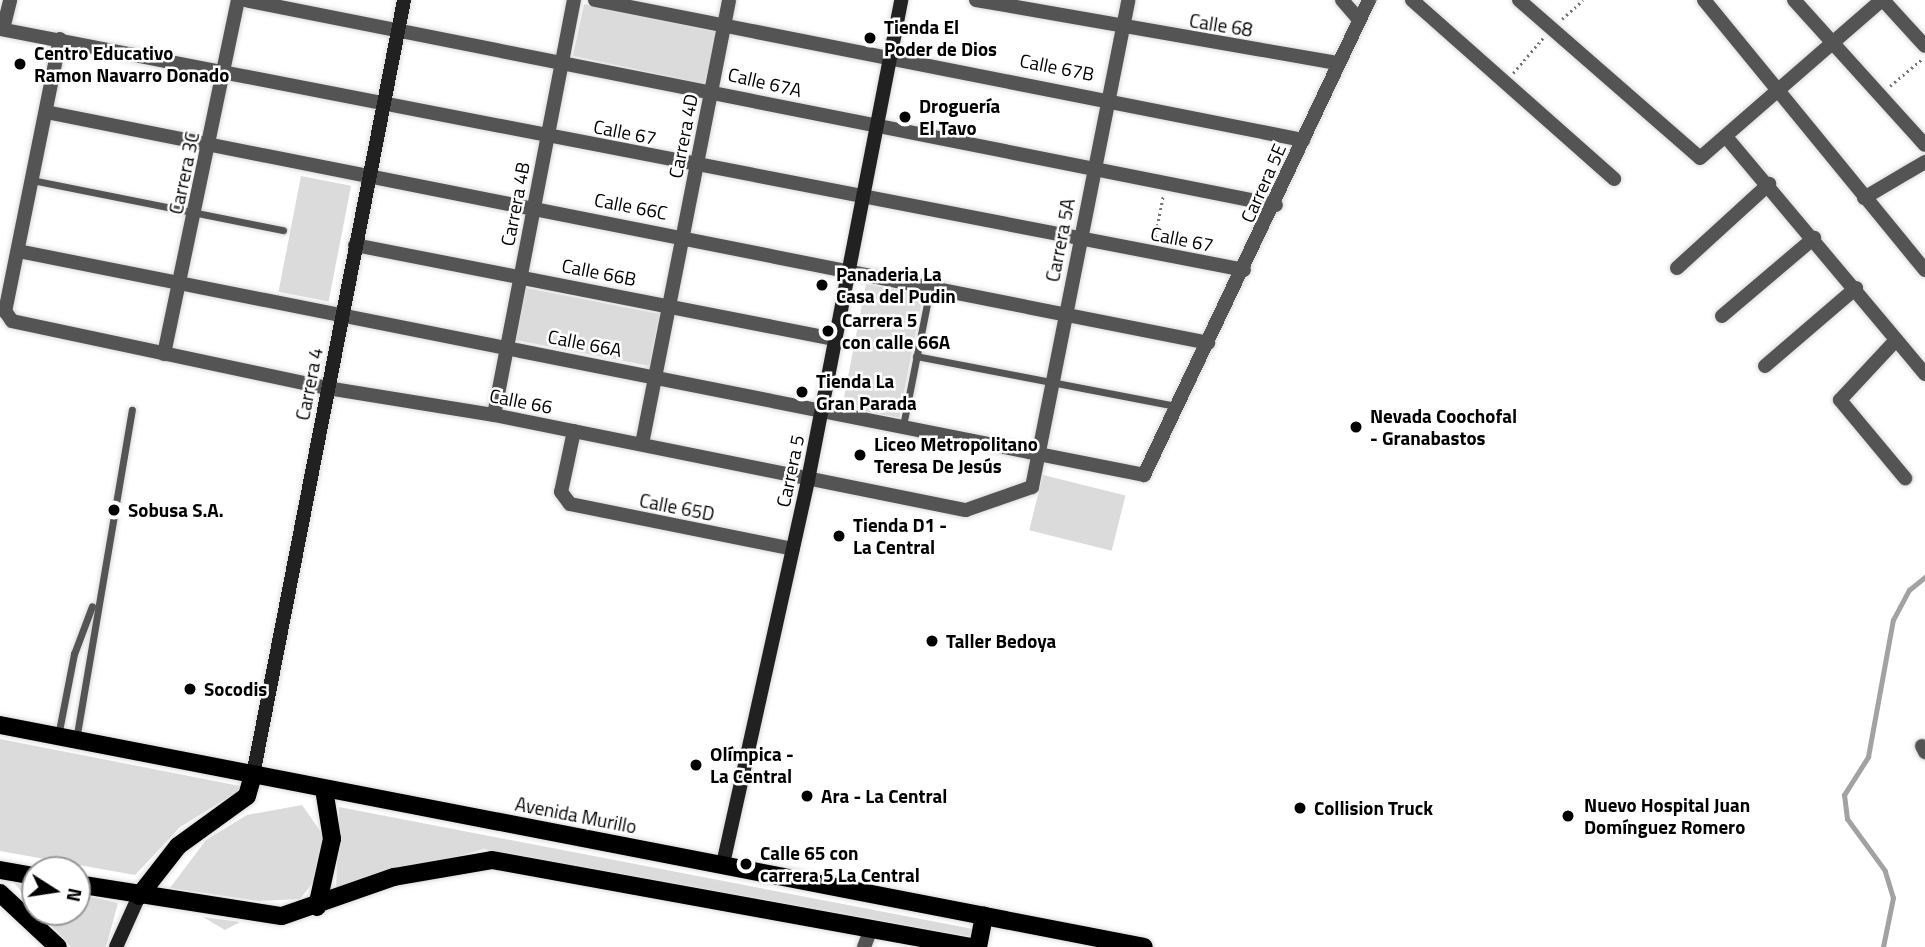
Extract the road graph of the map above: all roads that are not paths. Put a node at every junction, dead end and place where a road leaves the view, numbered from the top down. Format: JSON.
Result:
{"nodes":[{"id":1,"x":10,"y":0,"type":"edge"},
{"id":2,"x":237,"y":0,"type":"edge"},
{"id":3,"x":245,"y":0,"type":"edge"},
{"id":4,"x":404,"y":0,"type":"edge"},
{"id":5,"x":574,"y":0,"type":"edge"},
{"id":6,"x":596,"y":0,"type":"edge"},
{"id":7,"x":729,"y":0,"type":"edge"},
{"id":8,"x":901,"y":0,"type":"edge"},
{"id":9,"x":976,"y":0,"type":"edge"},
{"id":10,"x":1128,"y":0,"type":"edge"},
{"id":11,"x":1342,"y":0,"type":"edge"},
{"id":12,"x":1369,"y":0,"type":"edge"},
{"id":13,"x":1412,"y":0,"type":"edge"},
{"id":14,"x":1519,"y":0,"type":"edge"},
{"id":15,"x":1704,"y":0,"type":"edge"},
{"id":16,"x":1794,"y":0,"type":"edge"},
{"id":17,"x":1882,"y":0,"type":"edge"},
{"id":18,"x":1357,"y":17,"type":"junction"},
{"id":19,"x":724,"y":24,"type":"junction"},
{"id":20,"x":2,"y":29,"type":"edge"},
{"id":21,"x":1122,"y":29,"type":"junction"},
{"id":22,"x":398,"y":30,"type":"junction"},
{"id":23,"x":60,"y":40,"type":"junction"},
{"id":24,"x":1830,"y":43,"type":"junction"},
{"id":25,"x":1925,"y":46,"type":"edge"},
{"id":26,"x":889,"y":56,"type":"junction"},
{"id":27,"x":562,"y":61,"type":"junction"},
{"id":28,"x":1336,"y":63,"type":"junction"},
{"id":29,"x":224,"y":74,"type":"junction"},
{"id":30,"x":711,"y":90,"type":"junction"},
{"id":31,"x":1780,"y":90,"type":"junction"},
{"id":32,"x":1108,"y":97,"type":"junction"},
{"id":33,"x":383,"y":105,"type":"junction"},
{"id":34,"x":46,"y":112,"type":"junction"},
{"id":35,"x":875,"y":127,"type":"junction"},
{"id":36,"x":548,"y":136,"type":"junction"},
{"id":37,"x":1727,"y":138,"type":"junction"},
{"id":38,"x":1303,"y":140,"type":"junction"},
{"id":39,"x":210,"y":143,"type":"junction"},
{"id":40,"x":1925,"y":145,"type":"edge"},
{"id":41,"x":1925,"y":162,"type":"edge"},
{"id":42,"x":696,"y":166,"type":"junction"},
{"id":43,"x":1094,"y":168,"type":"junction"},
{"id":44,"x":369,"y":175,"type":"junction"},
{"id":45,"x":1614,"y":179,"type":"dead end"},
{"id":46,"x":32,"y":180,"type":"junction"},
{"id":47,"x":1769,"y":184,"type":"junction"},
{"id":48,"x":862,"y":198,"type":"junction"},
{"id":49,"x":1864,"y":198,"type":"junction"},
{"id":50,"x":1276,"y":205,"type":"junction"},
{"id":51,"x":534,"y":207,"type":"junction"},
{"id":52,"x":195,"y":213,"type":"junction"},
{"id":53,"x":284,"y":230,"type":"dead end"},
{"id":54,"x":683,"y":236,"type":"junction"},
{"id":55,"x":1814,"y":238,"type":"junction"},
{"id":56,"x":1080,"y":239,"type":"junction"},
{"id":57,"x":355,"y":245,"type":"junction"},
{"id":58,"x":18,"y":251,"type":"junction"},
{"id":59,"x":1677,"y":268,"type":"dead end"},
{"id":60,"x":1244,"y":270,"type":"junction"},
{"id":61,"x":1925,"y":271,"type":"edge"},
{"id":62,"x":848,"y":272,"type":"junction"},
{"id":63,"x":521,"y":276,"type":"junction"},
{"id":64,"x":180,"y":284,"type":"junction"},
{"id":65,"x":930,"y":287,"type":"junction"},
{"id":66,"x":1856,"y":288,"type":"junction"},
{"id":67,"x":669,"y":305,"type":"junction"},
{"id":68,"x":1066,"y":313,"type":"junction"},
{"id":69,"x":1722,"y":316,"type":"dead end"},
{"id":70,"x":342,"y":317,"type":"junction"},
{"id":71,"x":836,"y":339,"type":"junction"},
{"id":72,"x":1896,"y":340,"type":"junction"},
{"id":73,"x":1208,"y":343,"type":"junction"},
{"id":74,"x":507,"y":347,"type":"junction"},
{"id":75,"x":164,"y":354,"type":"junction"},
{"id":76,"x":916,"y":356,"type":"junction"},
{"id":77,"x":1765,"y":366,"type":"dead end"},
{"id":78,"x":1925,"y":374,"type":"edge"},
{"id":79,"x":655,"y":377,"type":"junction"},
{"id":80,"x":1053,"y":383,"type":"junction"},
{"id":81,"x":327,"y":388,"type":"junction"},
{"id":82,"x":1177,"y":407,"type":"junction"},
{"id":83,"x":132,"y":410,"type":"dead end"},
{"id":84,"x":822,"y":410,"type":"junction"},
{"id":85,"x":494,"y":415,"type":"junction"},
{"id":86,"x":903,"y":426,"type":"junction"},
{"id":87,"x":574,"y":431,"type":"junction"},
{"id":88,"x":642,"y":444,"type":"junction"},
{"id":89,"x":1039,"y":453,"type":"junction"},
{"id":90,"x":1144,"y":475,"type":"joint"},
{"id":91,"x":1905,"y":478,"type":"dead end"},
{"id":92,"x":808,"y":480,"type":"junction"},
{"id":93,"x":1032,"y":487,"type":"joint"},
{"id":94,"x":793,"y":549,"type":"junction"},
{"id":95,"x":95,"y":599,"type":"junction"},
{"id":96,"x":0,"y":725,"type":"edge"},
{"id":97,"x":67,"y":738,"type":"junction"},
{"id":98,"x":253,"y":775,"type":"junction"},
{"id":99,"x":324,"y":789,"type":"junction"},
{"id":100,"x":723,"y":864,"type":"junction"},
{"id":101,"x":0,"y":870,"type":"edge"},
{"id":102,"x":21,"y":874,"type":"edge"},
{"id":103,"x":91,"y":887,"type":"edge"},
{"id":104,"x":0,"y":893,"type":"edge"},
{"id":105,"x":139,"y":896,"type":"junction"},
{"id":106,"x":317,"y":907,"type":"junction"},
{"id":107,"x":984,"y":916,"type":"junction"},
{"id":108,"x":871,"y":929,"type":"junction"},
{"id":109,"x":58,"y":947,"type":"edge"},
{"id":110,"x":116,"y":947,"type":"edge"},
{"id":111,"x":864,"y":947,"type":"edge"},
{"id":112,"x":970,"y":947,"type":"edge"},
{"id":113,"x":978,"y":947,"type":"edge"},
{"id":114,"x":1144,"y":947,"type":"edge"}],
"edges":[{"from":1,"to":20,"type":"street"},
{"from":2,"to":29,"type":"street","name":"Carrera 3C"},
{"from":3,"to":22,"type":"street","name":"Calle 67A"},
{"from":4,"to":22,"type":"street","name":"Carrera 4"},
{"from":5,"to":27,"type":"street","name":"Carrera 4B"},
{"from":6,"to":19,"type":"street","name":"Calle 67B"},
{"from":7,"to":19,"type":"street","name":"Carrera 4D"},
{"from":8,"to":26,"type":"street","name":"Carrera 5"},
{"from":9,"to":21,"type":"street","name":"Calle 68"},
{"from":10,"to":21,"type":"street","name":"Carrera 5A"},
{"from":11,"to":18,"type":"street"},
{"from":12,"to":18,"type":"street","name":"Carrera 5E"},
{"from":13,"to":45,"type":"street"},
{"from":14,"to":37,"type":"street"},
{"from":15,"to":31,"type":"street"},
{"from":16,"to":24,"type":"street"},
{"from":17,"to":24,"type":"street"},
{"from":17,"to":25,"type":"street"},
{"from":18,"to":28,"type":"street","name":"Carrera 5E"},
{"from":19,"to":26,"type":"street","name":"Calle 67B"},
{"from":19,"to":30,"type":"street","name":"Carrera 4D"},
{"from":20,"to":23,"type":"street","name":"Calle 67"},
{"from":21,"to":28,"type":"street","name":"Calle 68"},
{"from":21,"to":32,"type":"street","name":"Carrera 5A"},
{"from":22,"to":27,"type":"street","name":"Calle 67A"},
{"from":22,"to":33,"type":"street","name":"Carrera 4"},
{"from":23,"to":29,"type":"street","name":"Calle 67"},
{"from":23,"to":34,"type":"street"},
{"from":24,"to":31,"type":"street"},
{"from":24,"to":40,"type":"street"},
{"from":26,"to":32,"type":"street","name":"Calle 67B"},
{"from":26,"to":35,"type":"street","name":"Carrera 5"},
{"from":27,"to":30,"type":"street","name":"Calle 67A"},
{"from":27,"to":36,"type":"street","name":"Carrera 4B"},
{"from":28,"to":38,"type":"street","name":"Carrera 5E"},
{"from":29,"to":33,"type":"street","name":"Calle 67"},
{"from":29,"to":39,"type":"street","name":"Carrera 3C"},
{"from":30,"to":35,"type":"street","name":"Calle 67A"},
{"from":30,"to":42,"type":"street","name":"Carrera 4D"},
{"from":31,"to":37,"type":"street"},
{"from":31,"to":49,"type":"street"},
{"from":32,"to":38,"type":"street","name":"Calle 67B"},
{"from":32,"to":43,"type":"street","name":"Carrera 5A"},
{"from":33,"to":36,"type":"street","name":"Calle 67"},
{"from":33,"to":44,"type":"street","name":"Carrera 4"},
{"from":34,"to":39,"type":"street","name":"Calle 66C"},
{"from":34,"to":46,"type":"street"},
{"from":35,"to":43,"type":"street","name":"Calle 67A"},
{"from":35,"to":48,"type":"street","name":"Carrera 5"},
{"from":36,"to":42,"type":"street","name":"Calle 67"},
{"from":36,"to":51,"type":"street","name":"Carrera 4B"},
{"from":37,"to":47,"type":"street"},
{"from":38,"to":50,"type":"street","name":"Carrera 5E"},
{"from":39,"to":44,"type":"street","name":"Calle 66C"},
{"from":39,"to":52,"type":"street","name":"Carrera 3C"},
{"from":41,"to":49,"type":"street"},
{"from":42,"to":48,"type":"street","name":"Calle 67"},
{"from":42,"to":54,"type":"street","name":"Carrera 4D"},
{"from":43,"to":50,"type":"street","name":"Calle 67A"},
{"from":43,"to":56,"type":"street","name":"Carrera 5A"},
{"from":44,"to":51,"type":"street","name":"Calle 66C"},
{"from":44,"to":57,"type":"street","name":"Carrera 4"},
{"from":46,"to":52,"type":"lane"},
{"from":46,"to":58,"type":"street"},
{"from":47,"to":55,"type":"street"},
{"from":47,"to":59,"type":"street"},
{"from":48,"to":56,"type":"street","name":"Calle 67"},
{"from":48,"to":62,"type":"street","name":"Carrera 5"},
{"from":49,"to":61,"type":"street"},
{"from":50,"to":60,"type":"street","name":"Carrera 5E"},
{"from":51,"to":54,"type":"street","name":"Calle 66C"},
{"from":51,"to":63,"type":"street","name":"Carrera 4B"},
{"from":52,"to":53,"type":"lane"},
{"from":52,"to":64,"type":"street","name":"Carrera 3C"},
{"from":54,"to":62,"type":"street","name":"Calle 66C"},
{"from":54,"to":67,"type":"street","name":"Carrera 4D"},
{"from":55,"to":66,"type":"street"},
{"from":55,"to":69,"type":"street"},
{"from":56,"to":60,"type":"street","name":"Calle 67"},
{"from":56,"to":68,"type":"street","name":"Carrera 5A"},
{"from":57,"to":63,"type":"street","name":"Calle 66B"},
{"from":57,"to":70,"type":"street","name":"Carrera 4"},
{"from":58,"to":64,"type":"street","name":"Calle 66A"},
{"from":58,"to":75,"type":"street","name":"Calle 66"},
{"from":60,"to":73,"type":"street","name":"Carrera 5E"},
{"from":62,"to":65,"type":"street","name":"Calle 66C"},
{"from":62,"to":71,"type":"street","name":"Carrera 5"},
{"from":63,"to":67,"type":"street","name":"Calle 66B"},
{"from":63,"to":74,"type":"street","name":"Carrera 4B"},
{"from":64,"to":70,"type":"street","name":"Calle 66A"},
{"from":64,"to":75,"type":"street","name":"Carrera 3C"},
{"from":65,"to":68,"type":"street","name":"Calle 66C"},
{"from":65,"to":76,"type":"lane"},
{"from":66,"to":72,"type":"street"},
{"from":66,"to":77,"type":"street"},
{"from":67,"to":71,"type":"street","name":"Calle 66B"},
{"from":67,"to":79,"type":"street","name":"Carrera 4D"},
{"from":68,"to":73,"type":"street","name":"Calle 66C"},
{"from":68,"to":80,"type":"street","name":"Carrera 5A"},
{"from":70,"to":74,"type":"street","name":"Calle 66A"},
{"from":70,"to":81,"type":"street","name":"Carrera 4"},
{"from":71,"to":84,"type":"street","name":"Carrera 5"},
{"from":72,"to":78,"type":"street"},
{"from":72,"to":91,"type":"street"},
{"from":73,"to":82,"type":"street","name":"Carrera 5E"},
{"from":74,"to":79,"type":"street","name":"Calle 66A"},
{"from":74,"to":85,"type":"street","name":"Carrera 4B"},
{"from":75,"to":81,"type":"street","name":"Calle 66"},
{"from":76,"to":80,"type":"lane"},
{"from":76,"to":86,"type":"lane"},
{"from":79,"to":84,"type":"street","name":"Calle 66A"},
{"from":79,"to":88,"type":"street","name":"Carrera 4D"},
{"from":80,"to":82,"type":"lane"},
{"from":80,"to":89,"type":"street","name":"Carrera 5A"},
{"from":81,"to":85,"type":"street","name":"Calle 66"},
{"from":81,"to":98,"type":"street","name":"Carrera 4"},
{"from":82,"to":90,"type":"street","name":"Carrera 5E"},
{"from":83,"to":95,"type":"lane"},
{"from":84,"to":86,"type":"street","name":"Calle 66A"},
{"from":84,"to":92,"type":"street","name":"Carrera 5"},
{"from":85,"to":87,"type":"street","name":"Calle 66"},
{"from":86,"to":89,"type":"street","name":"Calle 66A"},
{"from":87,"to":88,"type":"street","name":"Calle 66"},
{"from":87,"to":94,"type":"street","name":"Calle 65D"},
{"from":88,"to":92,"type":"street","name":"Calle 66"},
{"from":89,"to":90,"type":"street","name":"Calle 66A"},
{"from":89,"to":93,"type":"street","name":"Carrera 5A"},
{"from":92,"to":93,"type":"street","name":"Calle 66"},
{"from":92,"to":94,"type":"street","name":"Carrera 5"},
{"from":94,"to":100,"type":"street","name":"Carrera 5"},
{"from":95,"to":97,"type":"lane"},
{"from":95,"to":97,"type":"lane"},
{"from":96,"to":97,"type":"main road","name":"Avenida Murillo"},
{"from":97,"to":98,"type":"main road","name":"Avenida Murillo"},
{"from":98,"to":99,"type":"main road","name":"Avenida Murillo"},
{"from":98,"to":105,"type":"main road"},
{"from":99,"to":100,"type":"main road","name":"Avenida Murillo"},
{"from":99,"to":106,"type":"main road"},
{"from":100,"to":107,"type":"main road","name":"Avenida Murillo"},
{"from":101,"to":102,"type":"main road"},
{"from":103,"to":105,"type":"main road"},
{"from":104,"to":109,"type":"main road"},
{"from":105,"to":106,"type":"main road"},
{"from":105,"to":110,"type":"street"},
{"from":106,"to":108,"type":"main road"},
{"from":107,"to":113,"type":"main road"},
{"from":107,"to":114,"type":"main road","name":"Avenida Murillo"},
{"from":108,"to":111,"type":"street"},
{"from":108,"to":112,"type":"main road"}]}
